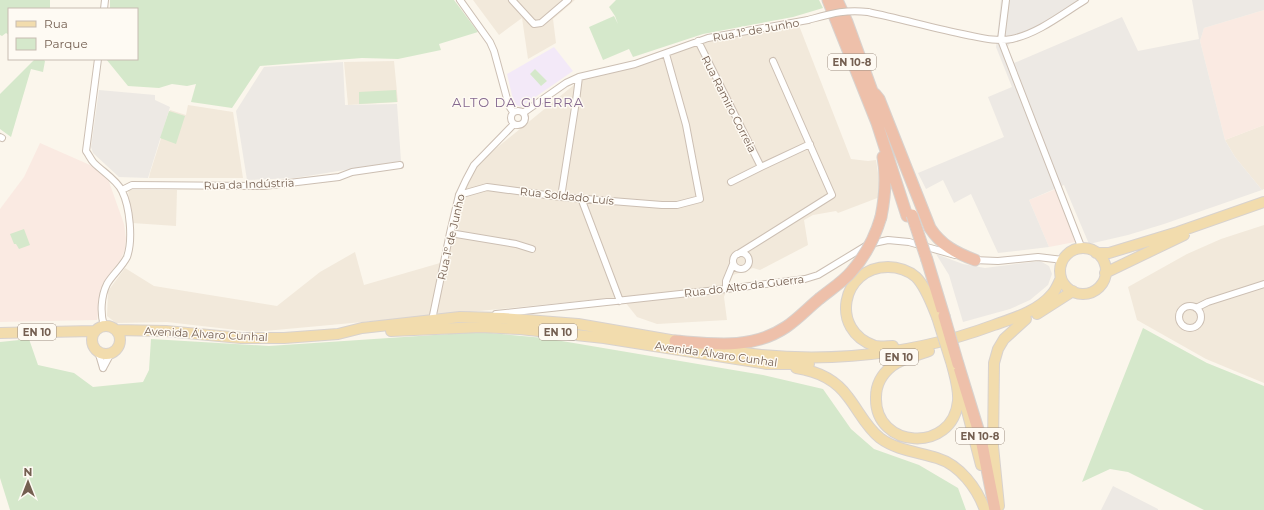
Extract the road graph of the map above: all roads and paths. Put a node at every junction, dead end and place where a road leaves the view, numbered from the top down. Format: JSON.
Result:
{"nodes":[{"id":1,"x":460,"y":0,"type":"edge"},
{"id":2,"x":512,"y":0,"type":"edge"},
{"id":3,"x":568,"y":0,"type":"edge"},
{"id":4,"x":828,"y":0,"type":"edge"},
{"id":5,"x":837,"y":0,"type":"edge"},
{"id":6,"x":1006,"y":0,"type":"edge"},
{"id":7,"x":1085,"y":0,"type":"edge"},
{"id":8,"x":1001,"y":40,"type":"junction"},
{"id":9,"x":698,"y":42,"type":"junction"},
{"id":10,"x":666,"y":54,"type":"junction"},
{"id":11,"x":98,"y":60,"type":"edge"},
{"id":12,"x":773,"y":61,"type":"dead end"},
{"id":13,"x":578,"y":77,"type":"junction"},
{"id":14,"x":870,"y":86,"type":"junction"},
{"id":15,"x":513,"y":112,"type":"junction"},
{"id":16,"x":523,"y":113,"type":"junction"},
{"id":17,"x":877,"y":123,"type":"junction"},
{"id":18,"x":514,"y":124,"type":"junction"},
{"id":19,"x":810,"y":144,"type":"junction"},
{"id":20,"x":400,"y":165,"type":"dead end"},
{"id":21,"x":761,"y":167,"type":"junction"},
{"id":22,"x":731,"y":182,"type":"dead end"},
{"id":23,"x":122,"y":190,"type":"junction"},
{"id":24,"x":459,"y":195,"type":"junction"},
{"id":25,"x":561,"y":197,"type":"junction"},
{"id":26,"x":581,"y":198,"type":"junction"},
{"id":27,"x":1264,"y":202,"type":"edge"},
{"id":28,"x":1249,"y":207,"type":"junction"},
{"id":29,"x":910,"y":215,"type":"junction"},
{"id":30,"x":450,"y":233,"type":"junction"},
{"id":31,"x":532,"y":248,"type":"dead end"},
{"id":32,"x":1082,"y":248,"type":"junction"},
{"id":33,"x":1096,"y":253,"type":"junction"},
{"id":34,"x":738,"y":254,"type":"junction"},
{"id":35,"x":975,"y":260,"type":"junction"},
{"id":36,"x":1063,"y":260,"type":"junction"},
{"id":37,"x":733,"y":264,"type":"junction"},
{"id":38,"x":1105,"y":273,"type":"junction"},
{"id":39,"x":1061,"y":278,"type":"junction"},
{"id":40,"x":1264,"y":284,"type":"edge"},
{"id":41,"x":726,"y":289,"type":"junction"},
{"id":42,"x":1073,"y":291,"type":"junction"},
{"id":43,"x":620,"y":301,"type":"junction"},
{"id":44,"x":1196,"y":308,"type":"dead end"},
{"id":45,"x":460,"y":317,"type":"junction"},
{"id":46,"x":940,"y":317,"type":"junction"},
{"id":47,"x":1026,"y":319,"type":"junction"},
{"id":48,"x":432,"y":320,"type":"junction"},
{"id":49,"x":104,"y":326,"type":"junction"},
{"id":50,"x":116,"y":330,"type":"junction"},
{"id":51,"x":94,"y":331,"type":"junction"},
{"id":52,"x":136,"y":331,"type":"junction"},
{"id":53,"x":74,"y":332,"type":"junction"},
{"id":54,"x":348,"y":332,"type":"junction"},
{"id":55,"x":0,"y":334,"type":"edge"},
{"id":56,"x":675,"y":341,"type":"junction"},
{"id":57,"x":97,"y":349,"type":"junction"},
{"id":58,"x":926,"y":349,"type":"junction"},
{"id":59,"x":114,"y":350,"type":"junction"},
{"id":60,"x":767,"y":364,"type":"junction"},
{"id":61,"x":955,"y":365,"type":"junction"},
{"id":62,"x":985,"y":510,"type":"edge"},
{"id":63,"x":990,"y":510,"type":"edge"},
{"id":64,"x":995,"y":510,"type":"edge"},
{"id":65,"x":999,"y":510,"type":"edge"}],
"edges":[{"from":1,"to":15,"type":"street"},
{"from":2,"to":3,"type":"street"},
{"from":4,"to":17,"type":"highway","number":"EN 10-8"},
{"from":5,"to":14,"type":"highway","number":"EN 10-8"},
{"from":6,"to":8,"type":"street"},
{"from":7,"to":8,"type":"street","name":"Rua 1º de Junho"},
{"from":8,"to":9,"type":"street","name":"Rua 1º de Junho","bridge":true},
{"from":8,"to":32,"type":"street"},
{"from":9,"to":10,"type":"street","name":"Rua 1º de Junho"},
{"from":9,"to":21,"type":"street","name":"Rua Ramiro Correia"},
{"from":10,"to":13,"type":"street","name":"Rua 1º de Junho"},
{"from":10,"to":26,"type":"street","name":"Rua Soldado Luís"},
{"from":11,"to":23,"type":"street"},
{"from":12,"to":19,"type":"street"},
{"from":13,"to":16,"type":"street","name":"Rua 1º de Junho"},
{"from":13,"to":25,"type":"street"},
{"from":14,"to":29,"type":"highway","number":"EN 10-8"},
{"from":14,"to":35,"type":"highway"},
{"from":15,"to":16,"type":"street"},
{"from":15,"to":18,"type":"street"},
{"from":16,"to":18,"type":"street"},
{"from":17,"to":29,"type":"highway","number":"EN 10-8"},
{"from":17,"to":56,"type":"highway","bridge":true},
{"from":18,"to":24,"type":"street","name":"Rua 1º de Junho"},
{"from":19,"to":21,"type":"street"},
{"from":19,"to":34,"type":"street"},
{"from":20,"to":23,"type":"street","name":"Rua da Indústria"},
{"from":21,"to":22,"type":"street"},
{"from":23,"to":49,"type":"street"},
{"from":24,"to":25,"type":"street","name":"Rua Soldado Luís"},
{"from":24,"to":30,"type":"street","name":"Rua 1º de Junho"},
{"from":25,"to":26,"type":"street","name":"Rua Soldado Luís"},
{"from":26,"to":43,"type":"street"},
{"from":27,"to":28,"type":"main road"},
{"from":28,"to":33,"type":"main road"},
{"from":28,"to":38,"type":"main road"},
{"from":29,"to":46,"type":"highway","number":"EN 10-8","bridge":true},
{"from":30,"to":31,"type":"street"},
{"from":30,"to":48,"type":"street","name":"Rua 1º de Junho"},
{"from":32,"to":33,"type":"main road"},
{"from":32,"to":36,"type":"main road"},
{"from":33,"to":38,"type":"main road"},
{"from":34,"to":37,"type":"street"},
{"from":34,"to":37,"type":"street"},
{"from":35,"to":36,"type":"street","name":"Rua do Alto da Guerra"},
{"from":35,"to":41,"type":"street","name":"Rua do Alto da Guerra"},
{"from":36,"to":39,"type":"main road"},
{"from":37,"to":41,"type":"street"},
{"from":38,"to":42,"type":"main road"},
{"from":39,"to":42,"type":"main road"},
{"from":39,"to":58,"type":"main road","name":"Avenida Álvaro Cunhal","number":"EN 10"},
{"from":40,"to":44,"type":"street"},
{"from":41,"to":43,"type":"street","name":"Rua do Alto da Guerra"},
{"from":42,"to":47,"type":"main road","name":"Avenida Álvaro Cunhal","number":"EN 10"},
{"from":43,"to":45,"type":"street","name":"Rua do Alto da Guerra"},
{"from":45,"to":48,"type":"main road","name":"Avenida Álvaro Cunhal","number":"EN 10"},
{"from":45,"to":56,"type":"main road","name":"Avenida Álvaro Cunhal","number":"EN 10"},
{"from":46,"to":58,"type":"main road"},
{"from":46,"to":61,"type":"highway","number":"EN 10-8","bridge":true},
{"from":47,"to":58,"type":"main road","name":"Avenida Álvaro Cunhal","number":"EN 10"},
{"from":47,"to":65,"type":"main road"},
{"from":48,"to":54,"type":"main road","name":"Avenida Álvaro Cunhal","number":"EN 10"},
{"from":49,"to":50,"type":"main road","number":"EN 10"},
{"from":49,"to":51,"type":"main road","number":"EN 10"},
{"from":50,"to":52,"type":"main road","name":"Avenida Álvaro Cunhal","number":"EN 10"},
{"from":50,"to":59,"type":"main road"},
{"from":51,"to":53,"type":"main road","number":"EN 10"},
{"from":51,"to":57,"type":"main road"},
{"from":52,"to":54,"type":"main road","name":"Avenida Álvaro Cunhal","number":"EN 10"},
{"from":52,"to":59,"type":"main road","name":"Avenida Álvaro Cunhal"},
{"from":53,"to":55,"type":"main road","number":"EN 10"},
{"from":53,"to":57,"type":"main road"},
{"from":54,"to":60,"type":"main road","name":"Avenida Álvaro Cunhal","number":"EN 10"},
{"from":56,"to":58,"type":"main road","name":"Avenida Álvaro Cunhal","number":"EN 10"},
{"from":57,"to":59,"type":"main road"},
{"from":57,"to":59,"type":"street"},
{"from":58,"to":60,"type":"main road","name":"Avenida Álvaro Cunhal","number":"EN 10"},
{"from":58,"to":61,"type":"main road"},
{"from":60,"to":62,"type":"main road"},
{"from":61,"to":63,"type":"main road","number":"EN 10-8"},
{"from":61,"to":64,"type":"highway","number":"EN 10-8"}]}
